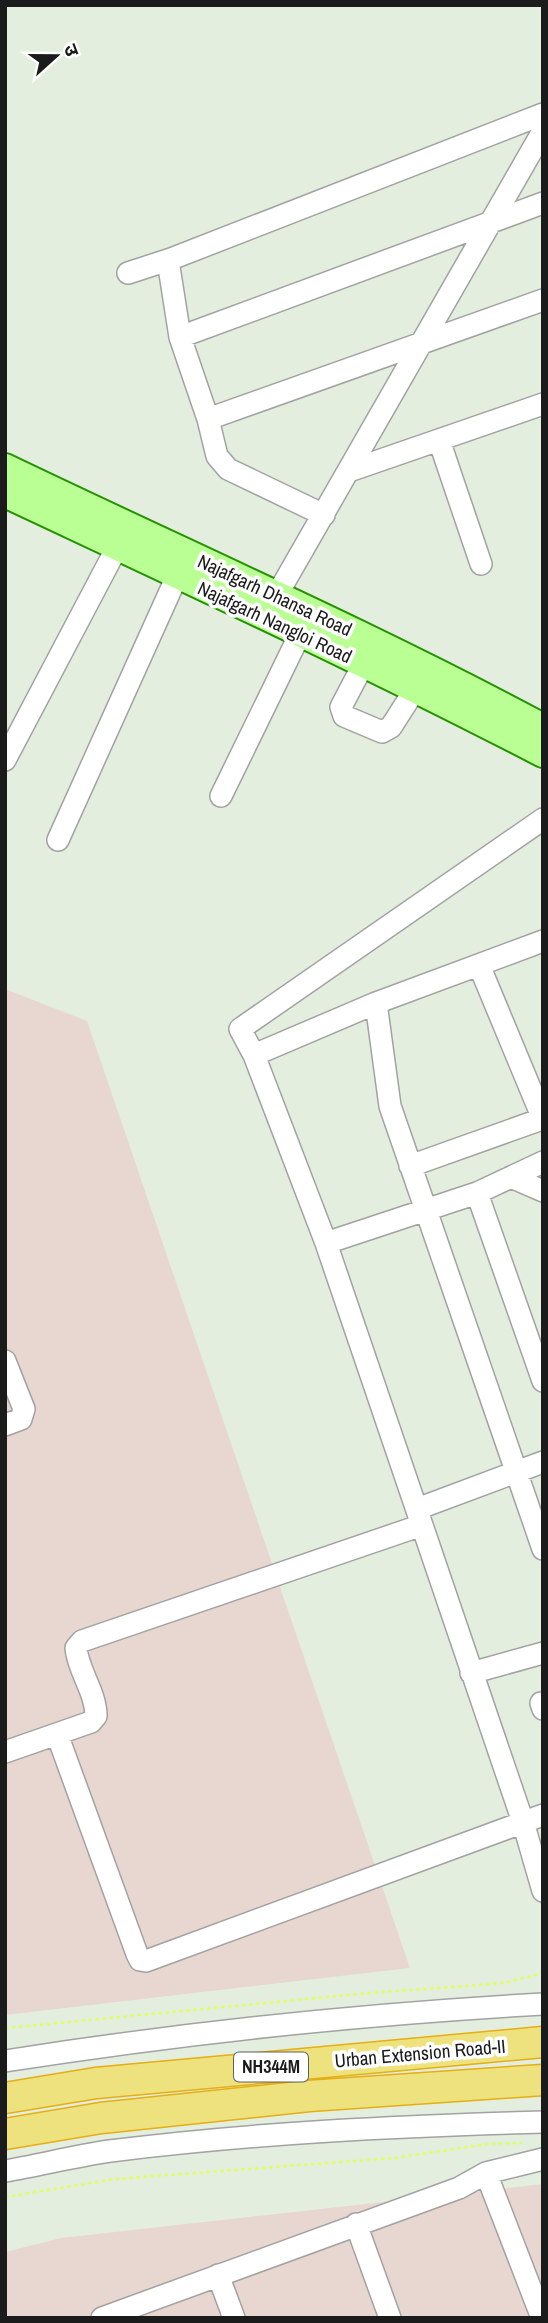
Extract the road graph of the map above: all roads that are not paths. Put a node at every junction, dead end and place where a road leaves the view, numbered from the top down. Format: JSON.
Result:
{"nodes":[{"id":1,"x":543,"y":114,"type":"edge"},
{"id":2,"x":543,"y":131,"type":"edge"},
{"id":3,"x":543,"y":203,"type":"edge"},
{"id":4,"x":491,"y":222,"type":"junction"},
{"id":5,"x":171,"y":259,"type":"junction"},
{"id":6,"x":128,"y":274,"type":"dead end"},
{"id":7,"x":543,"y":300,"type":"edge"},
{"id":8,"x":180,"y":337,"type":"junction"},
{"id":9,"x":421,"y":345,"type":"junction"},
{"id":10,"x":543,"y":404,"type":"edge"},
{"id":11,"x":208,"y":419,"type":"junction"},
{"id":12,"x":439,"y":440,"type":"junction"},
{"id":13,"x":5,"y":467,"type":"edge"},
{"id":14,"x":349,"y":471,"type":"junction"},
{"id":15,"x":5,"y":494,"type":"edge"},
{"id":16,"x":324,"y":515,"type":"junction"},
{"id":17,"x":123,"y":536,"type":"junction"},
{"id":18,"x":481,"y":564,"type":"dead end"},
{"id":19,"x":177,"y":576,"type":"junction"},
{"id":20,"x":271,"y":605,"type":"junction"},
{"id":21,"x":300,"y":632,"type":"junction"},
{"id":22,"x":362,"y":654,"type":"junction"},
{"id":23,"x":416,"y":688,"type":"junction"},
{"id":24,"x":473,"y":704,"type":"junction"},
{"id":25,"x":543,"y":727,"type":"edge"},
{"id":26,"x":543,"y":754,"type":"edge"},
{"id":27,"x":5,"y":760,"type":"edge"},
{"id":28,"x":221,"y":796,"type":"dead end"},
{"id":29,"x":543,"y":819,"type":"edge"},
{"id":30,"x":58,"y":840,"type":"dead end"},
{"id":31,"x":543,"y":941,"type":"edge"},
{"id":32,"x":479,"y":965,"type":"junction"},
{"id":33,"x":376,"y":1003,"type":"junction"},
{"id":34,"x":254,"y":1055,"type":"junction"},
{"id":35,"x":542,"y":1119,"type":"edge"},
{"id":36,"x":543,"y":1162,"type":"edge"},
{"id":37,"x":410,"y":1166,"type":"junction"},
{"id":38,"x":511,"y":1177,"type":"junction"},
{"id":39,"x":543,"y":1191,"type":"edge"},
{"id":40,"x":477,"y":1193,"type":"junction"},
{"id":41,"x":424,"y":1211,"type":"junction"},
{"id":42,"x":326,"y":1243,"type":"junction"},
{"id":43,"x":5,"y":1361,"type":"edge"},
{"id":44,"x":543,"y":1381,"type":"edge"},
{"id":45,"x":5,"y":1425,"type":"edge"},
{"id":46,"x":543,"y":1462,"type":"edge"},
{"id":47,"x":516,"y":1472,"type":"junction"},
{"id":48,"x":419,"y":1517,"type":"junction"},
{"id":49,"x":543,"y":1549,"type":"edge"},
{"id":50,"x":543,"y":1653,"type":"edge"},
{"id":51,"x":471,"y":1672,"type":"junction"},
{"id":52,"x":58,"y":1734,"type":"junction"},
{"id":53,"x":5,"y":1752,"type":"edge"},
{"id":54,"x":533,"y":1819,"type":"edge"},
{"id":55,"x":543,"y":1891,"type":"edge"},
{"id":56,"x":543,"y":2004,"type":"edge"},
{"id":57,"x":541,"y":2041,"type":"edge"},
{"id":58,"x":5,"y":2061,"type":"edge"},
{"id":59,"x":539,"y":2081,"type":"edge"},
{"id":60,"x":5,"y":2098,"type":"edge"},
{"id":61,"x":543,"y":2122,"type":"edge"},
{"id":62,"x":5,"y":2134,"type":"edge"},
{"id":63,"x":536,"y":2151,"type":"edge"},
{"id":64,"x":5,"y":2171,"type":"edge"},
{"id":65,"x":486,"y":2173,"type":"junction"},
{"id":66,"x":356,"y":2224,"type":"junction"},
{"id":67,"x":218,"y":2275,"type":"junction"},
{"id":68,"x":102,"y":2318,"type":"edge"},
{"id":69,"x":234,"y":2318,"type":"edge"},
{"id":70,"x":390,"y":2318,"type":"edge"},
{"id":71,"x":542,"y":2318,"type":"edge"}],
"edges":[{"from":1,"to":5,"type":"street"},
{"from":2,"to":4,"type":"street"},
{"from":3,"to":4,"type":"street"},
{"from":4,"to":8,"type":"street"},
{"from":4,"to":9,"type":"street"},
{"from":5,"to":6,"type":"street"},
{"from":5,"to":8,"type":"street"},
{"from":7,"to":9,"type":"street"},
{"from":8,"to":11,"type":"street"},
{"from":9,"to":11,"type":"street"},
{"from":9,"to":14,"type":"street"},
{"from":10,"to":12,"type":"street"},
{"from":11,"to":16,"type":"street"},
{"from":12,"to":14,"type":"street"},
{"from":12,"to":18,"type":"street"},
{"from":13,"to":17,"type":"main road","name":"Najafgarh Dhansa Road"},
{"from":14,"to":16,"type":"street"},
{"from":15,"to":17,"type":"main road","name":"Najafgarh Nangloi Road"},
{"from":16,"to":20,"type":"street"},
{"from":17,"to":19,"type":"main road","name":"Najafgarh Nangloi Road"},
{"from":17,"to":20,"type":"main road","name":"Najafgarh Dhansa Road"},
{"from":17,"to":27,"type":"street"},
{"from":19,"to":20,"type":"main road","name":"Najafgarh Nangloi Road"},
{"from":19,"to":30,"type":"street"},
{"from":20,"to":21,"type":"main road","name":"Najafgarh Nangloi Road"},
{"from":20,"to":22,"type":"main road","name":"Najafgarh Dhansa Road"},
{"from":21,"to":22,"type":"main road","name":"Najafgarh Nangloi Road"},
{"from":21,"to":28,"type":"street"},
{"from":22,"to":23,"type":"main road","name":"Najafgarh Nangloi Road"},
{"from":22,"to":23,"type":"street"},
{"from":22,"to":24,"type":"main road","name":"Najafgarh Dhansa Road"},
{"from":23,"to":24,"type":"main road","name":"Najafgarh Nangloi Road"},
{"from":24,"to":25,"type":"main road","name":"Najafgarh Dhansa Road"},
{"from":24,"to":26,"type":"main road","name":"Najafgarh Nangloi Road"},
{"from":29,"to":34,"type":"street"},
{"from":31,"to":32,"type":"street"},
{"from":32,"to":33,"type":"street"},
{"from":32,"to":35,"type":"street"},
{"from":33,"to":34,"type":"street"},
{"from":33,"to":37,"type":"street"},
{"from":34,"to":42,"type":"street"},
{"from":35,"to":37,"type":"street"},
{"from":36,"to":38,"type":"street"},
{"from":37,"to":41,"type":"street"},
{"from":38,"to":39,"type":"street"},
{"from":38,"to":40,"type":"street"},
{"from":40,"to":41,"type":"street"},
{"from":40,"to":44,"type":"street"},
{"from":41,"to":42,"type":"street"},
{"from":41,"to":47,"type":"street"},
{"from":42,"to":48,"type":"street"},
{"from":43,"to":45,"type":"street"},
{"from":46,"to":47,"type":"street"},
{"from":47,"to":48,"type":"street"},
{"from":47,"to":49,"type":"street"},
{"from":48,"to":51,"type":"street"},
{"from":48,"to":52,"type":"street"},
{"from":50,"to":51,"type":"street"},
{"from":51,"to":54,"type":"street"},
{"from":52,"to":53,"type":"street"},
{"from":52,"to":54,"type":"street"},
{"from":54,"to":55,"type":"street"},
{"from":56,"to":58,"type":"street"},
{"from":57,"to":60,"type":"highway","name":"Urban Extension Road-II","number":"NH344M"},
{"from":59,"to":62,"type":"highway","name":"Urban Extension Road-II","number":"NH344M"},
{"from":61,"to":64,"type":"street"},
{"from":63,"to":65,"type":"street"},
{"from":65,"to":66,"type":"street"},
{"from":65,"to":71,"type":"street"},
{"from":66,"to":67,"type":"street"},
{"from":66,"to":70,"type":"street"},
{"from":67,"to":68,"type":"street"},
{"from":67,"to":69,"type":"street"}]}
